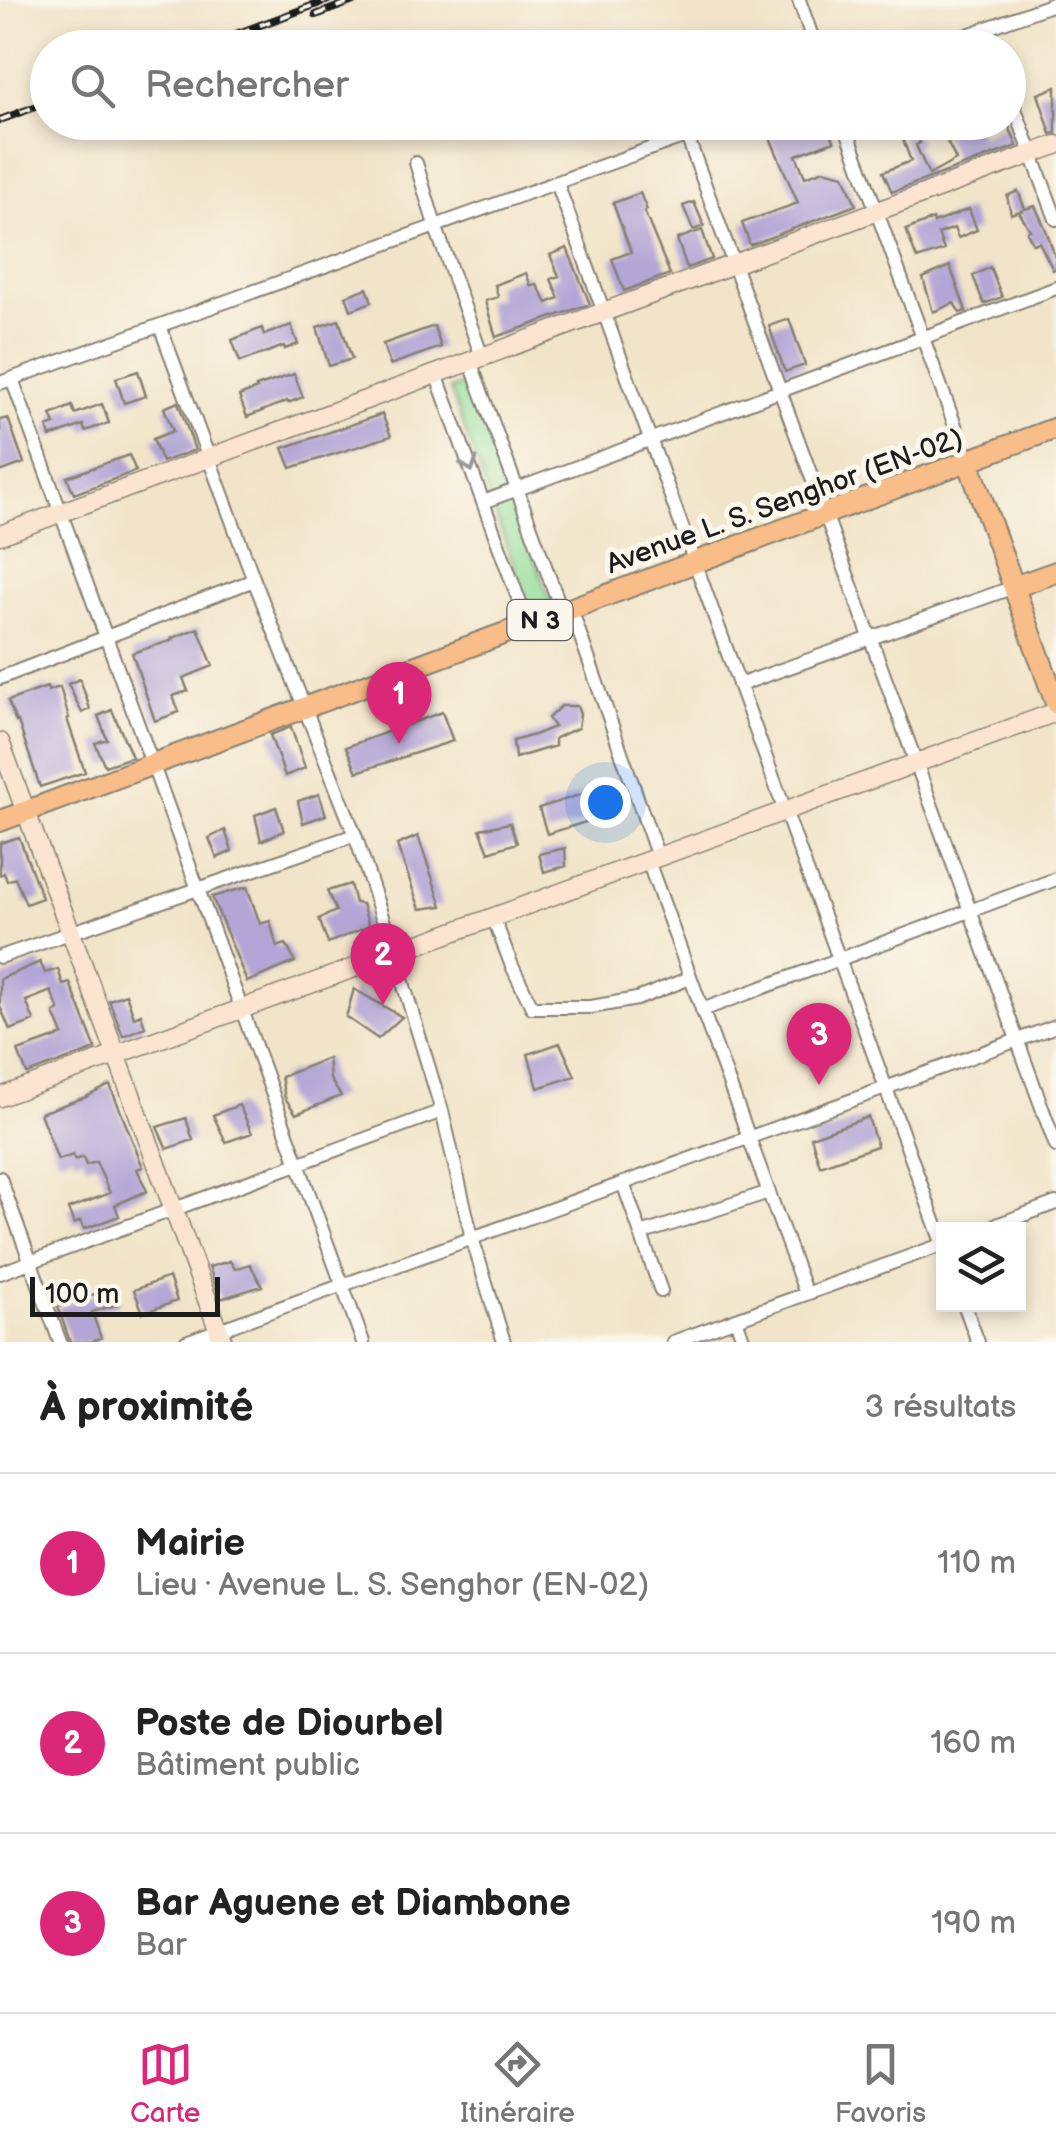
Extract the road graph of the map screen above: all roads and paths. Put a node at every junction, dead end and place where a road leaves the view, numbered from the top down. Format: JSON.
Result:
{"nodes":[{"id":1,"x":799,"y":0,"type":"edge"},
{"id":2,"x":1056,"y":3,"type":"edge"},
{"id":3,"x":986,"y":28,"type":"joint"},
{"id":4,"x":810,"y":30,"type":"edge"},
{"id":5,"x":981,"y":30,"type":"edge"},
{"id":6,"x":1026,"y":138,"type":"edge"},
{"id":7,"x":676,"y":140,"type":"edge"},
{"id":8,"x":688,"y":140,"type":"edge"},
{"id":9,"x":851,"y":140,"type":"edge"},
{"id":10,"x":1056,"y":145,"type":"edge"},
{"id":11,"x":1032,"y":154,"type":"junction"},
{"id":12,"x":416,"y":163,"type":"dead end"},
{"id":13,"x":557,"y":183,"type":"junction"},
{"id":14,"x":878,"y":211,"type":"junction"},
{"id":15,"x":1056,"y":218,"type":"edge"},
{"id":16,"x":435,"y":225,"type":"junction"},
{"id":17,"x":734,"y":264,"type":"junction"},
{"id":18,"x":1056,"y":288,"type":"edge"},
{"id":19,"x":604,"y":312,"type":"junction"},
{"id":20,"x":160,"y":326,"type":"junction"},
{"id":21,"x":924,"y":337,"type":"junction"},
{"id":22,"x":476,"y":359,"type":"junction"},
{"id":23,"x":436,"y":374,"type":"junction"},
{"id":24,"x":6,"y":381,"type":"edge"},
{"id":25,"x":780,"y":391,"type":"junction"},
{"id":26,"x":1056,"y":428,"type":"edge"},
{"id":27,"x":650,"y":440,"type":"junction"},
{"id":28,"x":209,"y":458,"type":"junction"},
{"id":29,"x":968,"y":461,"type":"junction"},
{"id":30,"x":518,"y":489,"type":"junction"},
{"id":31,"x":483,"y":502,"type":"junction"},
{"id":32,"x":61,"y":512,"type":"junction"},
{"id":33,"x":825,"y":514,"type":"junction"},
{"id":34,"x":0,"y":534,"type":"edge"},
{"id":35,"x":694,"y":562,"type":"junction"},
{"id":36,"x":1056,"y":572,"type":"edge"},
{"id":37,"x":254,"y":580,"type":"junction"},
{"id":38,"x":1014,"y":587,"type":"junction"},
{"id":39,"x":566,"y":610,"type":"junction"},
{"id":40,"x":528,"y":624,"type":"junction"},
{"id":41,"x":106,"y":637,"type":"junction"},
{"id":42,"x":871,"y":638,"type":"junction"},
{"id":43,"x":0,"y":678,"type":"edge"},
{"id":44,"x":739,"y":685,"type":"junction"},
{"id":45,"x":1056,"y":702,"type":"edge"},
{"id":46,"x":306,"y":707,"type":"junction"},
{"id":47,"x":1056,"y":712,"type":"edge"},
{"id":48,"x":0,"y":742,"type":"edge"},
{"id":49,"x":916,"y":763,"type":"junction"},
{"id":50,"x":153,"y":764,"type":"junction"},
{"id":51,"x":785,"y":811,"type":"junction"},
{"id":52,"x":25,"y":812,"type":"junction"},
{"id":53,"x":0,"y":821,"type":"edge"},
{"id":54,"x":355,"y":835,"type":"junction"},
{"id":55,"x":653,"y":859,"type":"junction"},
{"id":56,"x":1056,"y":879,"type":"edge"},
{"id":57,"x":198,"y":889,"type":"junction"},
{"id":58,"x":970,"y":911,"type":"junction"},
{"id":59,"x":493,"y":917,"type":"junction"},
{"id":60,"x":70,"y":933,"type":"junction"},
{"id":61,"x":394,"y":953,"type":"junction"},
{"id":62,"x":0,"y":957,"type":"edge"},
{"id":63,"x":839,"y":960,"type":"junction"},
{"id":64,"x":690,"y":978,"type":"junction"},
{"id":65,"x":242,"y":1009,"type":"junction"},
{"id":66,"x":702,"y":1010,"type":"junction"},
{"id":67,"x":1056,"y":1026,"type":"edge"},
{"id":68,"x":1017,"y":1040,"type":"junction"},
{"id":69,"x":116,"y":1055,"type":"junction"},
{"id":70,"x":885,"y":1088,"type":"junction"},
{"id":71,"x":0,"y":1097,"type":"edge"},
{"id":72,"x":442,"y":1112,"type":"junction"},
{"id":73,"x":749,"y":1138,"type":"junction"},
{"id":74,"x":1056,"y":1146,"type":"edge"},
{"id":75,"x":298,"y":1164,"type":"junction"},
{"id":76,"x":0,"y":1178,"type":"edge"},
{"id":77,"x":623,"y":1183,"type":"junction"},
{"id":78,"x":769,"y":1192,"type":"junction"},
{"id":79,"x":1056,"y":1203,"type":"edge"},
{"id":80,"x":174,"y":1209,"type":"junction"},
{"id":81,"x":1005,"y":1222,"type":"edge"},
{"id":82,"x":936,"y":1227,"type":"edge"},
{"id":83,"x":641,"y":1234,"type":"junction"},
{"id":84,"x":472,"y":1238,"type":"junction"},
{"id":85,"x":936,"y":1248,"type":"edge"},
{"id":86,"x":31,"y":1262,"type":"junction"},
{"id":87,"x":0,"y":1273,"type":"edge"},
{"id":88,"x":342,"y":1285,"type":"junction"},
{"id":89,"x":661,"y":1291,"type":"dead end"},
{"id":90,"x":806,"y":1294,"type":"junction"},
{"id":91,"x":967,"y":1312,"type":"edge"},
{"id":92,"x":736,"y":1319,"type":"junction"},
{"id":93,"x":221,"y":1336,"type":"edge"},
{"id":94,"x":60,"y":1342,"type":"edge"},
{"id":95,"x":186,"y":1342,"type":"edge"},
{"id":96,"x":364,"y":1342,"type":"edge"},
{"id":97,"x":504,"y":1342,"type":"edge"},
{"id":98,"x":674,"y":1342,"type":"edge"},
{"id":99,"x":744,"y":1342,"type":"edge"},
{"id":100,"x":978,"y":1342,"type":"edge"}],
"edges":[{"from":1,"to":4,"type":"street"},
{"from":2,"to":3,"type":"street"},
{"from":3,"to":5,"type":"street"},
{"from":6,"to":11,"type":"street"},
{"from":7,"to":13,"type":"street"},
{"from":8,"to":17,"type":"street"},
{"from":9,"to":14,"type":"street"},
{"from":10,"to":11,"type":"street"},
{"from":11,"to":14,"type":"street"},
{"from":11,"to":15,"type":"street"},
{"from":12,"to":16,"type":"street"},
{"from":13,"to":16,"type":"street"},
{"from":13,"to":19,"type":"street"},
{"from":14,"to":17,"type":"street"},
{"from":14,"to":21,"type":"street"},
{"from":16,"to":20,"type":"street"},
{"from":16,"to":22,"type":"street"},
{"from":17,"to":19,"type":"street"},
{"from":17,"to":25,"type":"street"},
{"from":18,"to":21,"type":"street"},
{"from":19,"to":22,"type":"street"},
{"from":19,"to":27,"type":"street"},
{"from":20,"to":24,"type":"street"},
{"from":20,"to":28,"type":"street"},
{"from":21,"to":25,"type":"street"},
{"from":21,"to":29,"type":"street"},
{"from":22,"to":23,"type":"street"},
{"from":22,"to":30,"type":"street"},
{"from":23,"to":28,"type":"street"},
{"from":23,"to":31,"type":"street","one_way":true},
{"from":24,"to":32,"type":"street"},
{"from":25,"to":27,"type":"street"},
{"from":25,"to":33,"type":"street"},
{"from":26,"to":29,"type":"main road","name":"Avenue L. S. Senghor (EN-02)","number":"N 3"},
{"from":27,"to":30,"type":"street"},
{"from":27,"to":35,"type":"street"},
{"from":28,"to":32,"type":"street"},
{"from":28,"to":37,"type":"street"},
{"from":29,"to":33,"type":"main road","name":"Avenue L. S. Senghor (EN-02)","number":"N 3"},
{"from":29,"to":38,"type":"main road"},
{"from":30,"to":31,"type":"street"},
{"from":30,"to":39,"type":"street"},
{"from":31,"to":40,"type":"street"},
{"from":32,"to":34,"type":"street"},
{"from":32,"to":41,"type":"street"},
{"from":33,"to":35,"type":"main road","name":"Avenue L. S. Senghor (EN-02)","number":"N 3"},
{"from":33,"to":42,"type":"street"},
{"from":35,"to":39,"type":"main road","name":"Avenue L. S. Senghor (EN-02)","number":"N 3"},
{"from":35,"to":44,"type":"street"},
{"from":36,"to":38,"type":"main road"},
{"from":37,"to":41,"type":"street"},
{"from":37,"to":46,"type":"street"},
{"from":38,"to":42,"type":"street"},
{"from":38,"to":45,"type":"main road"},
{"from":39,"to":40,"type":"main road","name":"Avenue L. S. Senghor (EN-02)","number":"N 3"},
{"from":39,"to":55,"type":"street"},
{"from":40,"to":46,"type":"main road","name":"Avenue L. S. Senghor (EN-02)","number":"N 3"},
{"from":41,"to":43,"type":"street"},
{"from":41,"to":50,"type":"street"},
{"from":42,"to":44,"type":"street"},
{"from":42,"to":49,"type":"street"},
{"from":44,"to":51,"type":"street"},
{"from":46,"to":50,"type":"main road","name":"Avenue L. S. Senghor (EN-02)","number":"N 3"},
{"from":46,"to":54,"type":"street"},
{"from":47,"to":49,"type":"street"},
{"from":48,"to":52,"type":"street"},
{"from":49,"to":51,"type":"street"},
{"from":49,"to":58,"type":"street"},
{"from":50,"to":52,"type":"main road","name":"Avenue L. S. Senghor (EN-02)","number":"N 3"},
{"from":50,"to":57,"type":"street"},
{"from":51,"to":55,"type":"street"},
{"from":51,"to":63,"type":"street"},
{"from":52,"to":53,"type":"main road","number":"N 3"},
{"from":52,"to":60,"type":"street"},
{"from":54,"to":57,"type":"street"},
{"from":54,"to":61,"type":"street"},
{"from":55,"to":59,"type":"street"},
{"from":55,"to":64,"type":"street"},
{"from":56,"to":58,"type":"street"},
{"from":57,"to":60,"type":"street"},
{"from":57,"to":65,"type":"street"},
{"from":58,"to":63,"type":"street"},
{"from":58,"to":68,"type":"street"},
{"from":59,"to":61,"type":"street"},
{"from":59,"to":64,"type":"street"},
{"from":60,"to":62,"type":"street"},
{"from":60,"to":69,"type":"street"},
{"from":61,"to":65,"type":"street"},
{"from":61,"to":72,"type":"street"},
{"from":63,"to":66,"type":"street"},
{"from":63,"to":70,"type":"street"},
{"from":64,"to":66,"type":"street"},
{"from":65,"to":69,"type":"street"},
{"from":65,"to":75,"type":"street"},
{"from":66,"to":73,"type":"street"},
{"from":67,"to":68,"type":"street"},
{"from":68,"to":70,"type":"street"},
{"from":68,"to":74,"type":"street"},
{"from":69,"to":71,"type":"street"},
{"from":69,"to":80,"type":"street"},
{"from":70,"to":73,"type":"street"},
{"from":70,"to":82,"type":"street"},
{"from":72,"to":75,"type":"street"},
{"from":72,"to":84,"type":"street"},
{"from":73,"to":77,"type":"street"},
{"from":73,"to":78,"type":"street"},
{"from":75,"to":80,"type":"street"},
{"from":75,"to":88,"type":"street"},
{"from":76,"to":86,"type":"street"},
{"from":77,"to":83,"type":"street"},
{"from":77,"to":84,"type":"street"},
{"from":78,"to":83,"type":"street"},
{"from":78,"to":90,"type":"street"},
{"from":79,"to":81,"type":"street"},
{"from":80,"to":86,"type":"street"},
{"from":80,"to":93,"type":"street"},
{"from":83,"to":89,"type":"street"},
{"from":84,"to":88,"type":"street"},
{"from":84,"to":97,"type":"street"},
{"from":85,"to":90,"type":"street"},
{"from":86,"to":87,"type":"street"},
{"from":86,"to":94,"type":"street"},
{"from":88,"to":93,"type":"street"},
{"from":88,"to":96,"type":"street"},
{"from":90,"to":92,"type":"street"},
{"from":91,"to":100,"type":"street"},
{"from":92,"to":98,"type":"street"},
{"from":92,"to":99,"type":"street"},
{"from":93,"to":95,"type":"street"}]}
